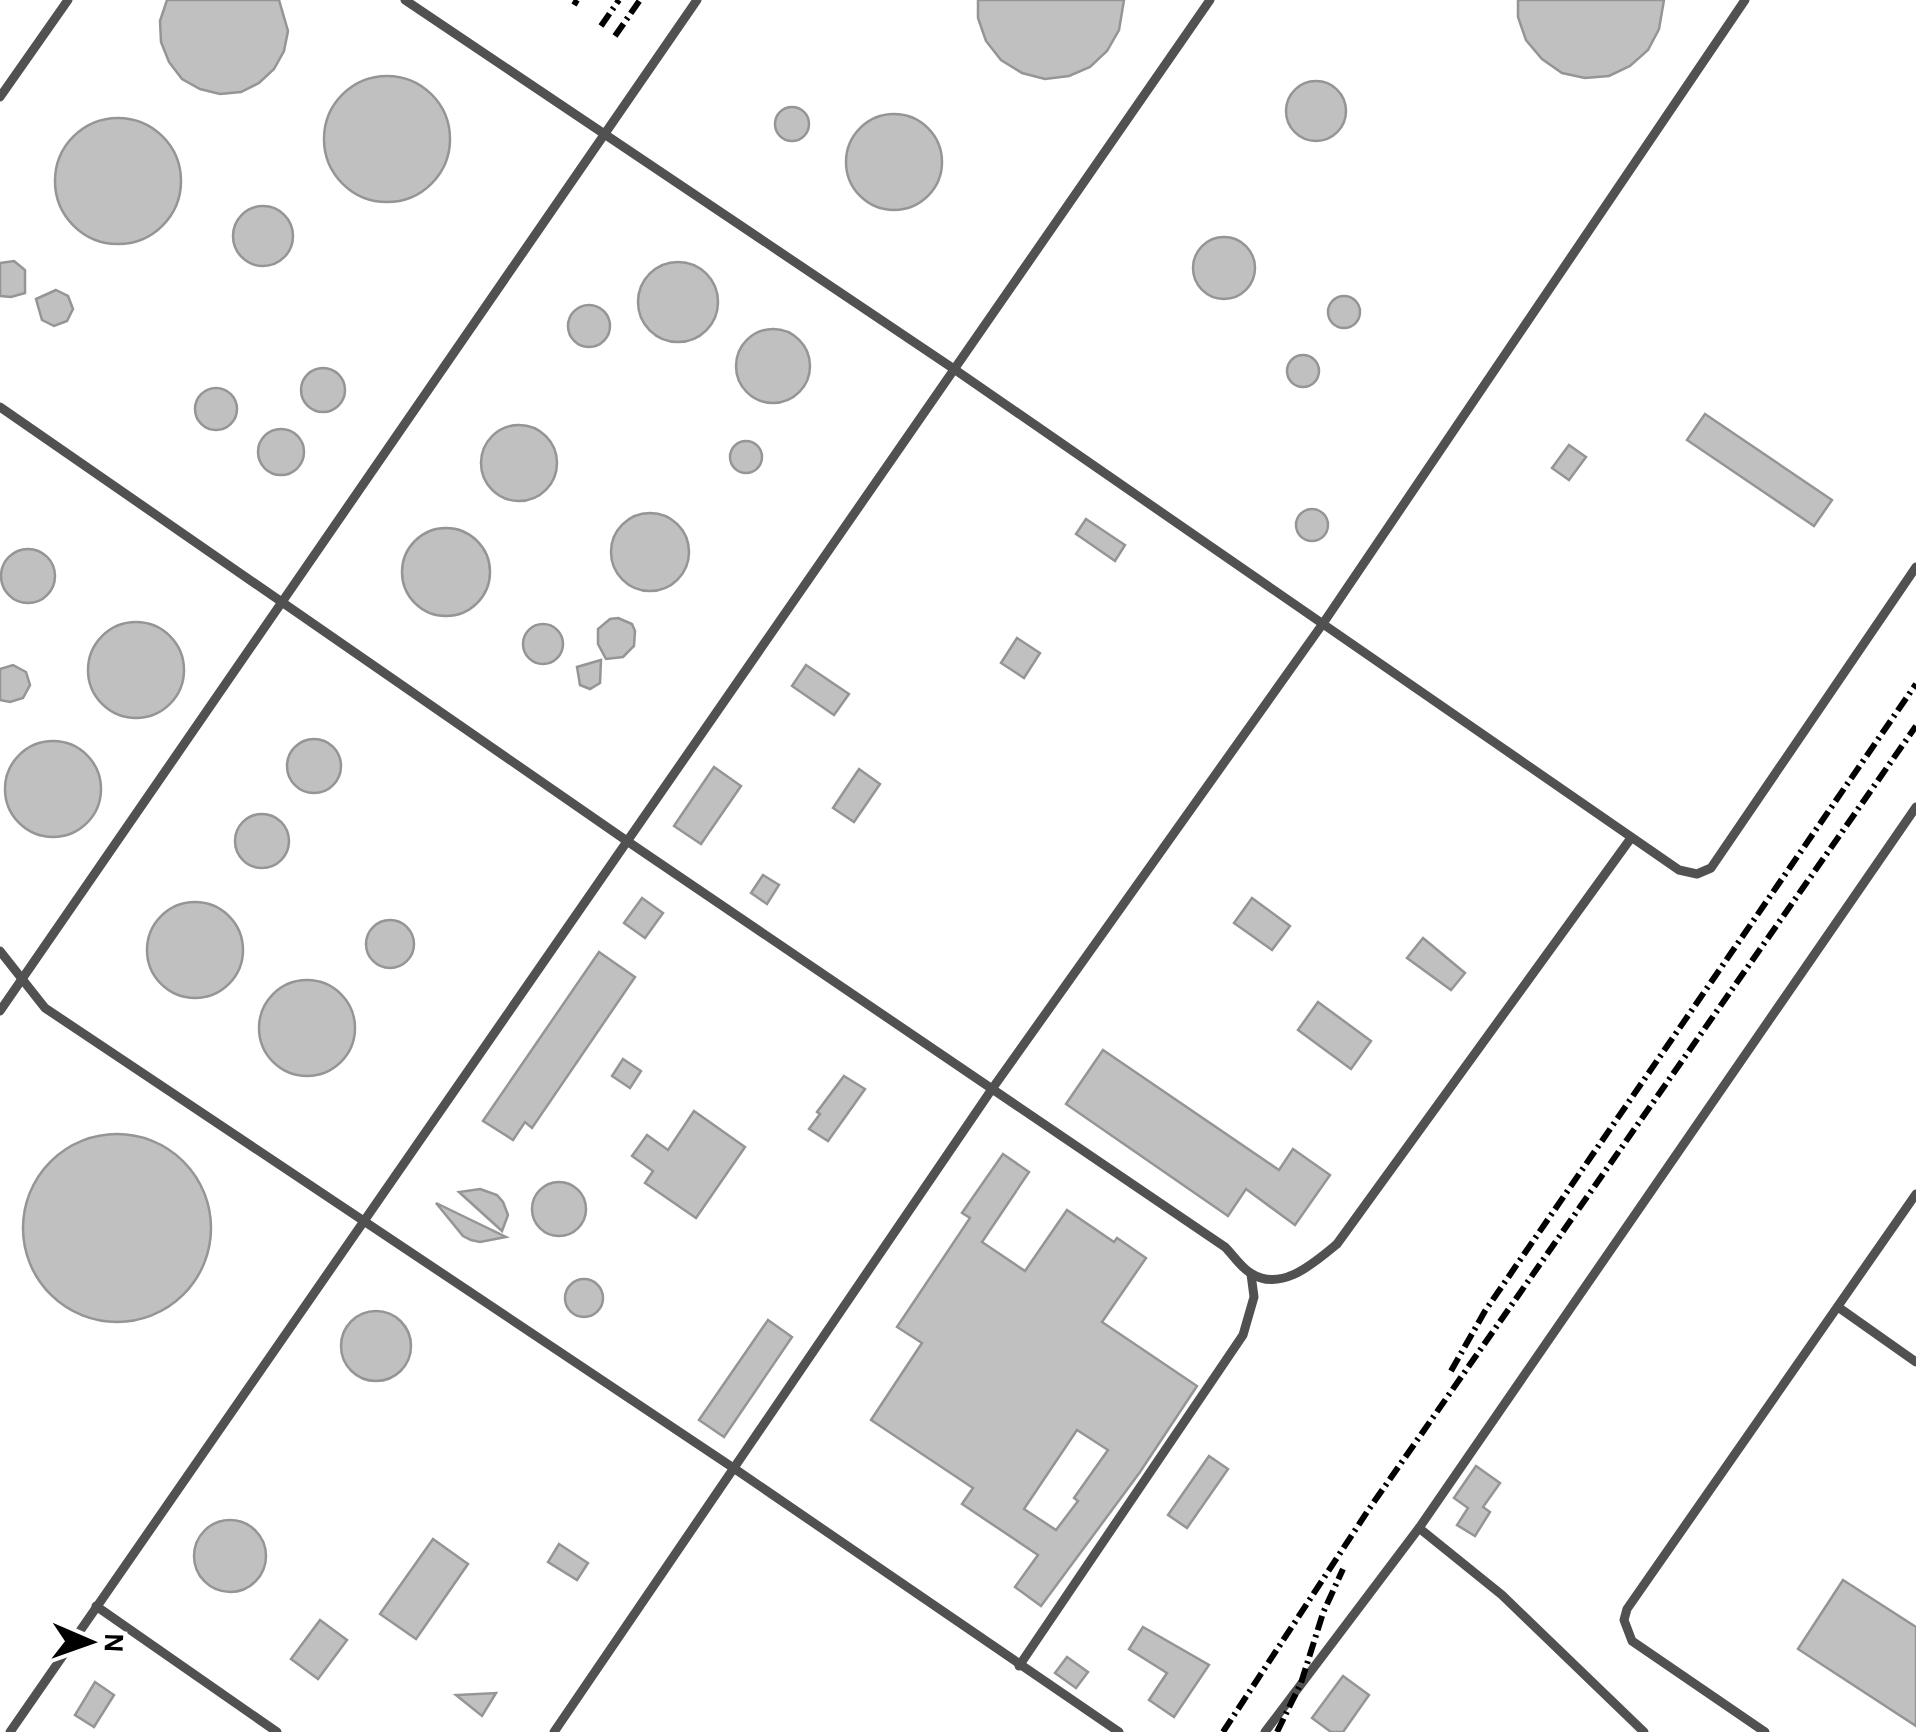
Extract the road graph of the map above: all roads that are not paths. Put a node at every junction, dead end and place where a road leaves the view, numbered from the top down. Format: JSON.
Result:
{"nodes":[{"id":1,"x":68,"y":0,"type":"edge"},
{"id":2,"x":405,"y":0,"type":"edge"},
{"id":3,"x":697,"y":0,"type":"edge"},
{"id":4,"x":1210,"y":0,"type":"edge"},
{"id":5,"x":1745,"y":0,"type":"edge"},
{"id":6,"x":0,"y":98,"type":"edge"},
{"id":7,"x":604,"y":135,"type":"junction"},
{"id":8,"x":954,"y":370,"type":"junction"},
{"id":9,"x":0,"y":407,"type":"edge"},
{"id":10,"x":1916,"y":567,"type":"edge"},
{"id":11,"x":282,"y":604,"type":"junction"},
{"id":12,"x":1324,"y":622,"type":"junction"},
{"id":13,"x":1916,"y":807,"type":"edge"},
{"id":14,"x":1631,"y":838,"type":"junction"},
{"id":15,"x":627,"y":841,"type":"junction"},
{"id":16,"x":0,"y":951,"type":"edge"},
{"id":17,"x":22,"y":978,"type":"junction"},
{"id":18,"x":0,"y":1011,"type":"edge"},
{"id":19,"x":992,"y":1089,"type":"junction"},
{"id":20,"x":1916,"y":1194,"type":"edge"},
{"id":21,"x":363,"y":1221,"type":"junction"},
{"id":22,"x":1251,"y":1274,"type":"junction"},
{"id":23,"x":1838,"y":1307,"type":"junction"},
{"id":24,"x":1916,"y":1362,"type":"edge"},
{"id":25,"x":735,"y":1469,"type":"junction"},
{"id":26,"x":1418,"y":1528,"type":"junction"},
{"id":27,"x":96,"y":1606,"type":"junction"},
{"id":28,"x":1019,"y":1666,"type":"junction"},
{"id":29,"x":10,"y":1732,"type":"edge"},
{"id":30,"x":277,"y":1732,"type":"edge"},
{"id":31,"x":554,"y":1732,"type":"edge"},
{"id":32,"x":1119,"y":1732,"type":"edge"},
{"id":33,"x":1266,"y":1732,"type":"edge"},
{"id":34,"x":1644,"y":1732,"type":"edge"},
{"id":35,"x":1764,"y":1732,"type":"edge"}],
"edges":[{"from":1,"to":6,"type":"lane"},
{"from":2,"to":7,"type":"lane"},
{"from":3,"to":7,"type":"lane"},
{"from":4,"to":8,"type":"lane"},
{"from":5,"to":12,"type":"lane"},
{"from":7,"to":8,"type":"lane"},
{"from":7,"to":11,"type":"lane"},
{"from":8,"to":12,"type":"lane"},
{"from":8,"to":15,"type":"lane"},
{"from":9,"to":11,"type":"lane"},
{"from":10,"to":14,"type":"lane"},
{"from":11,"to":15,"type":"lane"},
{"from":11,"to":17,"type":"lane"},
{"from":12,"to":14,"type":"lane"},
{"from":12,"to":19,"type":"lane"},
{"from":13,"to":26,"type":"lane"},
{"from":14,"to":22,"type":"lane"},
{"from":15,"to":19,"type":"lane"},
{"from":15,"to":21,"type":"lane"},
{"from":16,"to":17,"type":"lane"},
{"from":17,"to":18,"type":"lane"},
{"from":17,"to":21,"type":"lane"},
{"from":19,"to":22,"type":"lane"},
{"from":19,"to":25,"type":"lane"},
{"from":20,"to":23,"type":"lane"},
{"from":21,"to":25,"type":"lane"},
{"from":21,"to":27,"type":"lane"},
{"from":22,"to":28,"type":"lane"},
{"from":23,"to":24,"type":"lane"},
{"from":23,"to":35,"type":"lane"},
{"from":25,"to":28,"type":"lane"},
{"from":25,"to":31,"type":"lane"},
{"from":26,"to":33,"type":"lane"},
{"from":26,"to":34,"type":"lane"},
{"from":27,"to":29,"type":"lane"},
{"from":27,"to":30,"type":"lane"},
{"from":28,"to":32,"type":"lane"}]}
